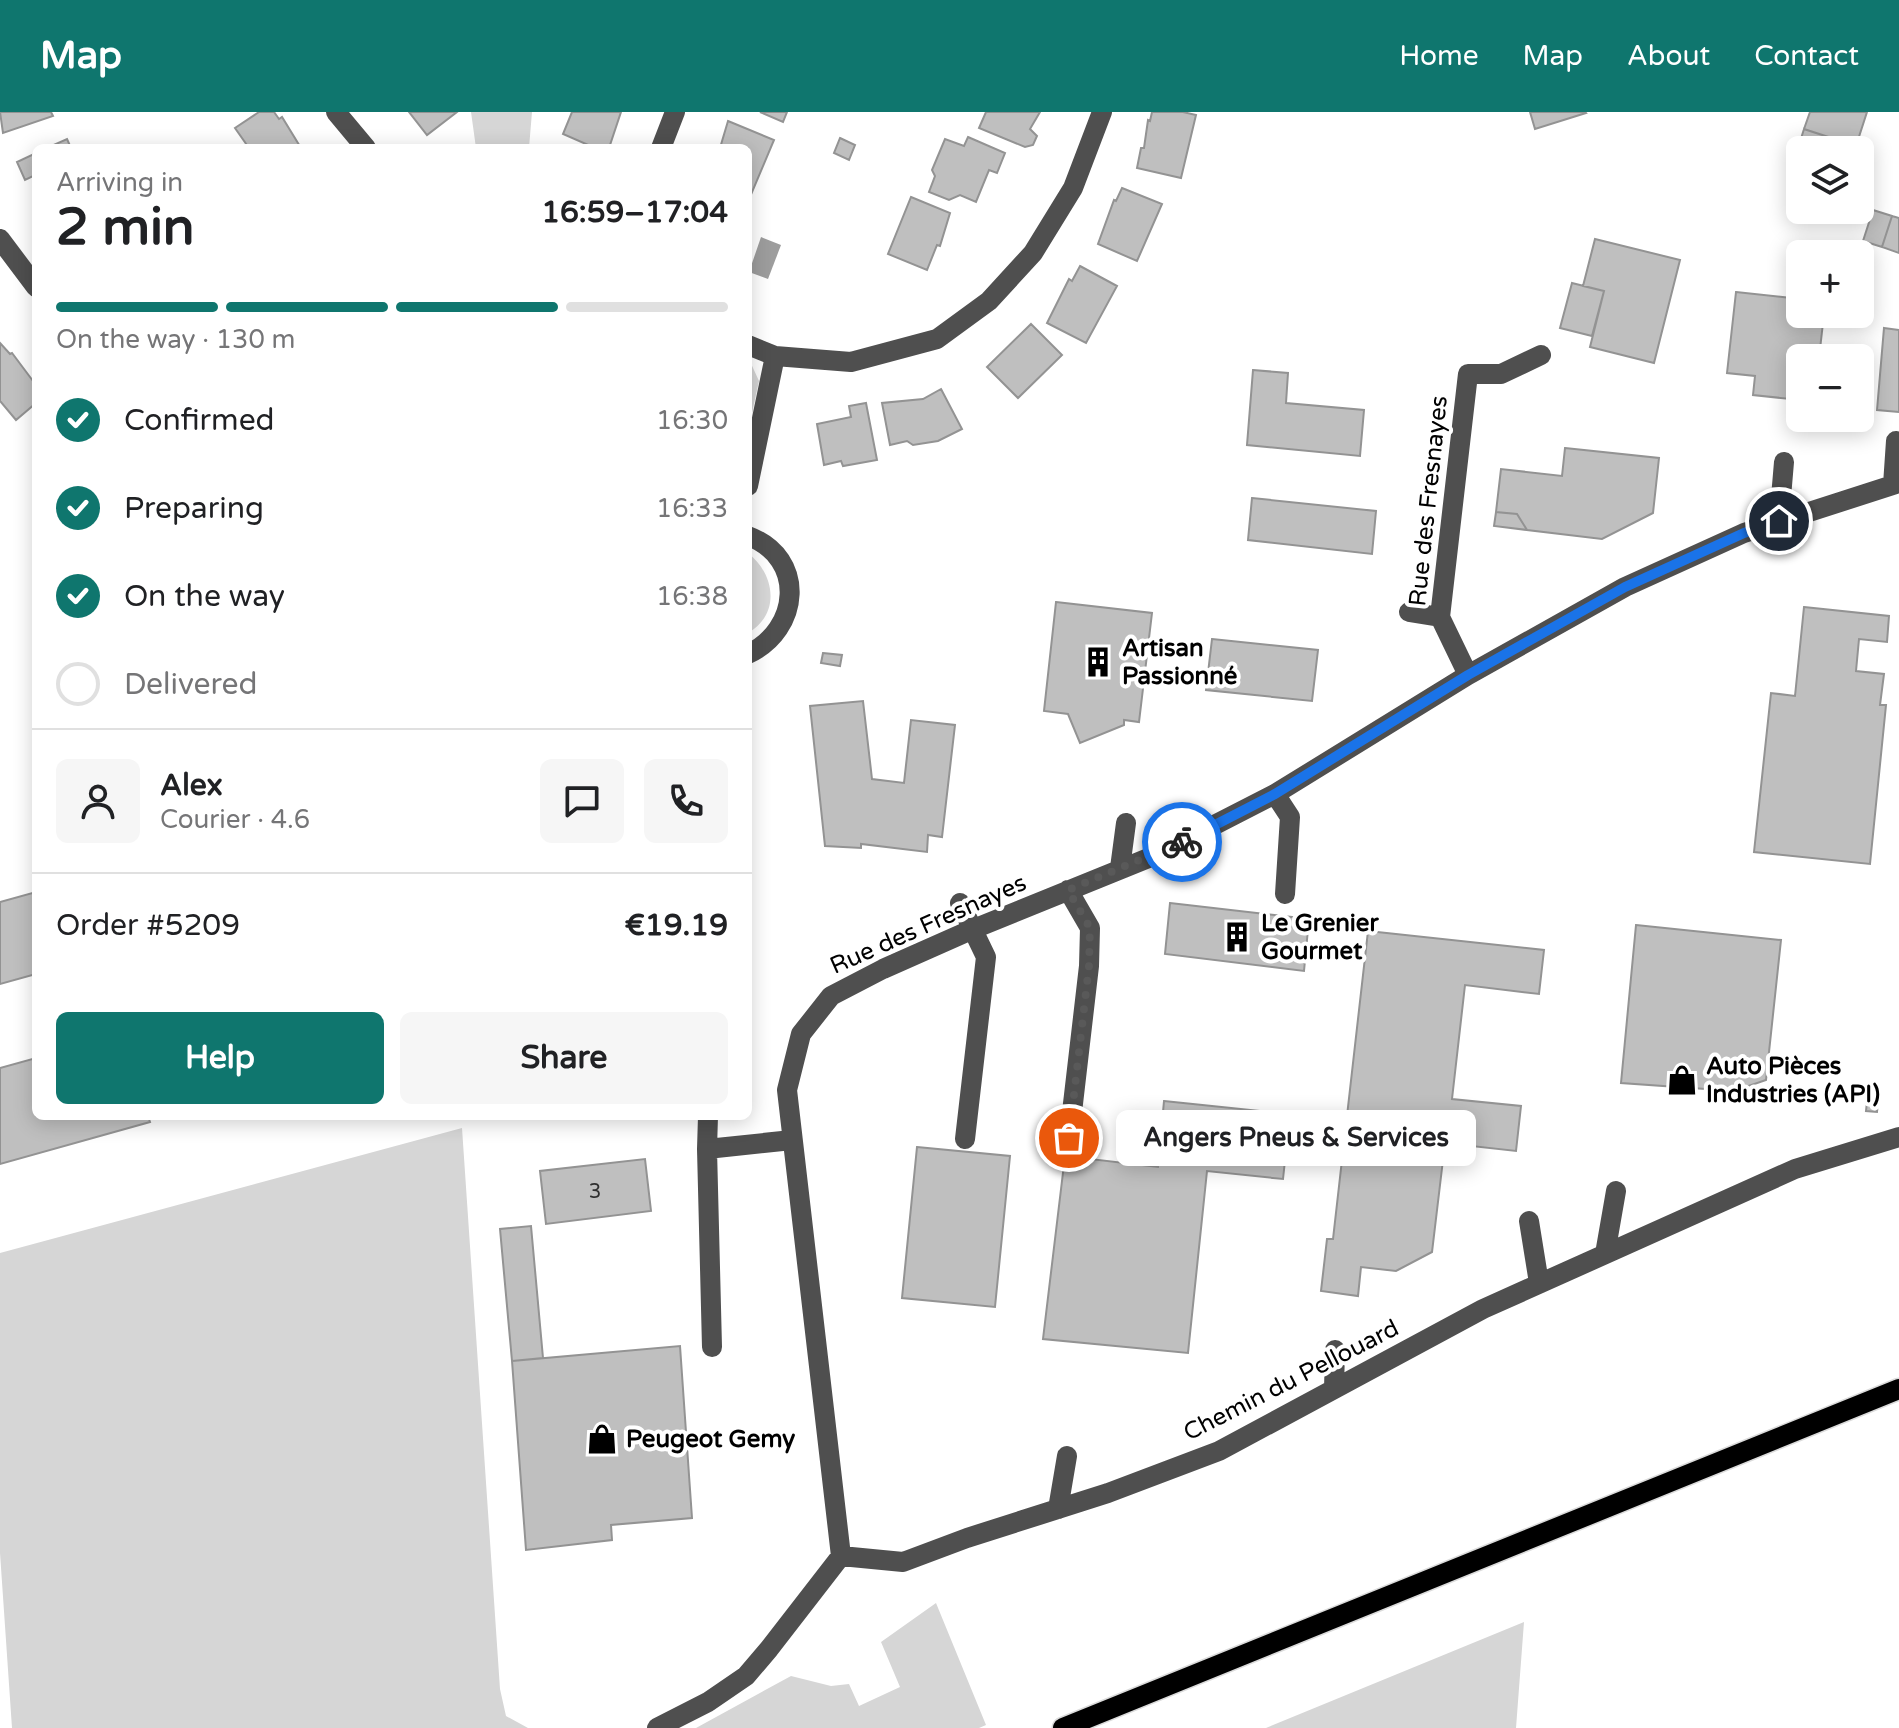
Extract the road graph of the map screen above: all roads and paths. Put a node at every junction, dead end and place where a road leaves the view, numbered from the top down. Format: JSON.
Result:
{"nodes":[{"id":1,"x":336,"y":112,"type":"edge"},
{"id":2,"x":675,"y":112,"type":"edge"},
{"id":3,"x":1102,"y":112,"type":"edge"},
{"id":4,"x":363,"y":144,"type":"edge"},
{"id":5,"x":663,"y":144,"type":"edge"},
{"id":6,"x":0,"y":239,"type":"edge"},
{"id":7,"x":32,"y":282,"type":"edge"},
{"id":8,"x":752,"y":347,"type":"edge"},
{"id":9,"x":1541,"y":355,"type":"dead end"},
{"id":10,"x":775,"y":356,"type":"junction"},
{"id":11,"x":1896,"y":441,"type":"dead end"},
{"id":12,"x":1784,"y":462,"type":"dead end"},
{"id":13,"x":752,"y":467,"type":"edge"},
{"id":14,"x":1896,"y":484,"type":"edge"},
{"id":15,"x":1779,"y":521,"type":"junction"},
{"id":16,"x":752,"y":538,"type":"edge"},
{"id":17,"x":1409,"y":612,"type":"dead end"},
{"id":18,"x":1440,"y":617,"type":"junction"},
{"id":19,"x":752,"y":652,"type":"edge"},
{"id":20,"x":1468,"y":675,"type":"junction"},
{"id":21,"x":1275,"y":794,"type":"junction"},
{"id":22,"x":1126,"y":823,"type":"dead end"},
{"id":23,"x":1120,"y":868,"type":"junction"},
{"id":24,"x":1068,"y":890,"type":"junction"},
{"id":25,"x":1285,"y":894,"type":"dead end"},
{"id":26,"x":960,"y":903,"type":"dead end"},
{"id":27,"x":971,"y":930,"type":"junction"},
{"id":28,"x":708,"y":1120,"type":"edge"},
{"id":29,"x":1899,"y":1137,"type":"edge"},
{"id":30,"x":1069,"y":1138,"type":"dead end"},
{"id":31,"x":965,"y":1139,"type":"dead end"},
{"id":32,"x":792,"y":1140,"type":"junction"},
{"id":33,"x":707,"y":1149,"type":"junction"},
{"id":34,"x":1616,"y":1191,"type":"dead end"},
{"id":35,"x":1529,"y":1221,"type":"dead end"},
{"id":36,"x":1605,"y":1254,"type":"junction"},
{"id":37,"x":1539,"y":1283,"type":"junction"},
{"id":38,"x":712,"y":1347,"type":"dead end"},
{"id":39,"x":1335,"y":1350,"type":"dead end"},
{"id":40,"x":1334,"y":1389,"type":"junction"},
{"id":41,"x":1899,"y":1389,"type":"edge"},
{"id":42,"x":1067,"y":1456,"type":"dead end"},
{"id":43,"x":1058,"y":1509,"type":"junction"},
{"id":44,"x":841,"y":1556,"type":"junction"},
{"id":45,"x":657,"y":1728,"type":"edge"},
{"id":46,"x":1063,"y":1728,"type":"edge"}],
"edges":[{"from":1,"to":4,"type":"street"},
{"from":2,"to":5,"type":"street"},
{"from":3,"to":10,"type":"street"},
{"from":6,"to":7,"type":"street"},
{"from":8,"to":10,"type":"street"},
{"from":9,"to":18,"type":"street","name":"Rue des Fresnayes"},
{"from":10,"to":13,"type":"street"},
{"from":11,"to":14,"type":"street"},
{"from":12,"to":15,"type":"street"},
{"from":14,"to":15,"type":"street","name":"Rue des Fresnayes"},
{"from":15,"to":20,"type":"street","name":"Rue des Fresnayes"},
{"from":16,"to":19,"type":"street"},
{"from":17,"to":18,"type":"street"},
{"from":18,"to":20,"type":"street","name":"Rue des Fresnayes"},
{"from":20,"to":21,"type":"street","name":"Rue des Fresnayes"},
{"from":21,"to":23,"type":"street","name":"Rue des Fresnayes"},
{"from":21,"to":25,"type":"street"},
{"from":22,"to":23,"type":"street"},
{"from":23,"to":24,"type":"street","name":"Rue des Fresnayes"},
{"from":24,"to":27,"type":"street","name":"Rue des Fresnayes"},
{"from":24,"to":30,"type":"street"},
{"from":26,"to":27,"type":"street"},
{"from":27,"to":31,"type":"street"},
{"from":27,"to":32,"type":"street","name":"Rue des Fresnayes"},
{"from":28,"to":33,"type":"street"},
{"from":29,"to":36,"type":"street","name":"Chemin du Pellouard"},
{"from":32,"to":33,"type":"street"},
{"from":32,"to":44,"type":"street","name":"Rue des Fresnayes"},
{"from":33,"to":38,"type":"street"},
{"from":34,"to":36,"type":"street"},
{"from":35,"to":37,"type":"street"},
{"from":36,"to":37,"type":"street","name":"Chemin du Pellouard"},
{"from":37,"to":40,"type":"street","name":"Chemin du Pellouard"},
{"from":39,"to":40,"type":"street"},
{"from":40,"to":43,"type":"street","name":"Chemin du Pellouard"},
{"from":41,"to":46,"type":"main road"},
{"from":42,"to":43,"type":"street"},
{"from":43,"to":44,"type":"street","name":"Chemin du Pellouard"},
{"from":44,"to":45,"type":"street"}]}
